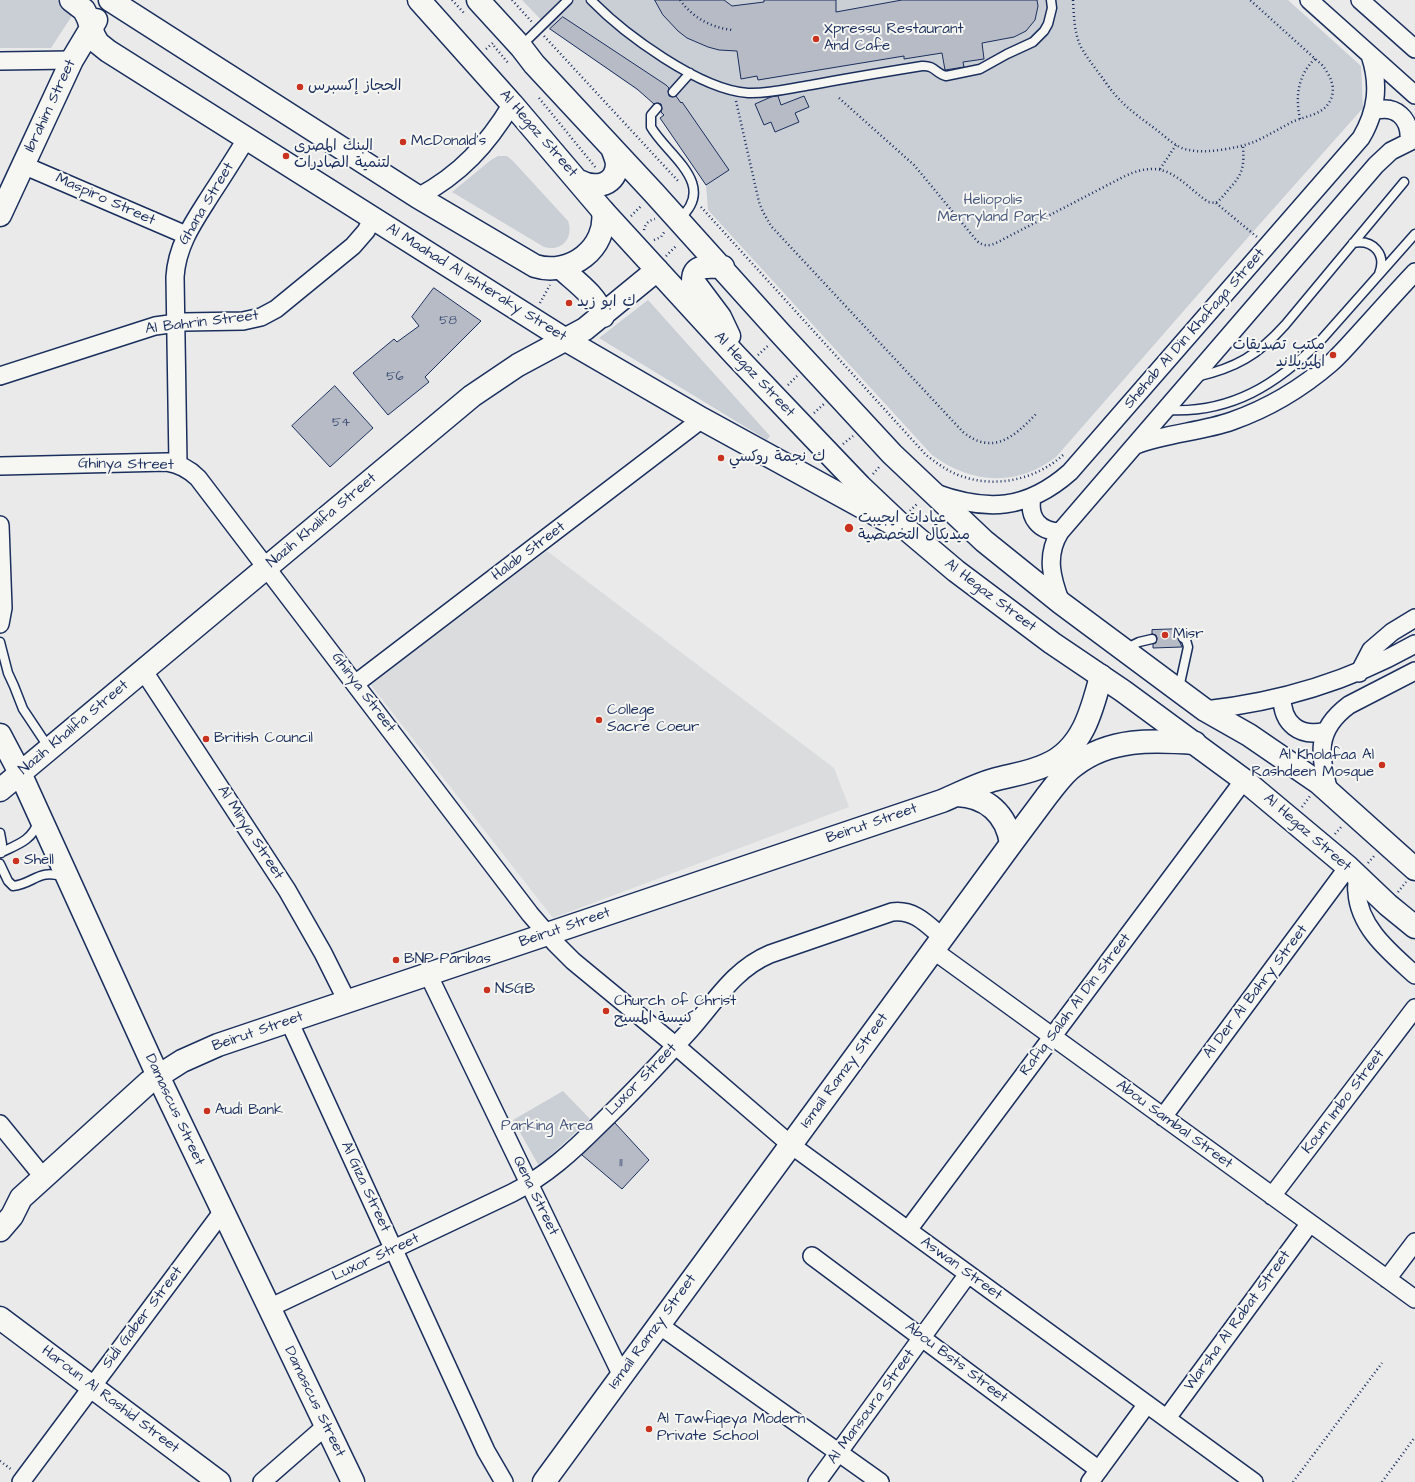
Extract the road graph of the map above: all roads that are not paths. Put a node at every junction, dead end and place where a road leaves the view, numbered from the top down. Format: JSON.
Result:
{"nodes":[{"id":1,"x":71,"y":0,"type":"edge"},
{"id":2,"x":109,"y":0,"type":"edge"},
{"id":3,"x":419,"y":0,"type":"edge"},
{"id":4,"x":568,"y":0,"type":"edge"},
{"id":5,"x":591,"y":0,"type":"edge"},
{"id":6,"x":1052,"y":0,"type":"edge"},
{"id":7,"x":1309,"y":0,"type":"edge"},
{"id":8,"x":1360,"y":0,"type":"edge"},
{"id":9,"x":469,"y":10,"type":"edge"},
{"id":10,"x":90,"y":29,"type":"junction"},
{"id":11,"x":1415,"y":48,"type":"edge"},
{"id":12,"x":1370,"y":55,"type":"junction"},
{"id":13,"x":516,"y":56,"type":"junction"},
{"id":14,"x":72,"y":60,"type":"junction"},
{"id":15,"x":0,"y":61,"type":"edge"},
{"id":16,"x":690,"y":73,"type":"junction"},
{"id":17,"x":673,"y":92,"type":"dead end"},
{"id":18,"x":1415,"y":95,"type":"edge"},
{"id":19,"x":512,"y":104,"type":"junction"},
{"id":20,"x":657,"y":108,"type":"dead end"},
{"id":21,"x":1374,"y":110,"type":"junction"},
{"id":22,"x":247,"y":138,"type":"junction"},
{"id":23,"x":1412,"y":140,"type":"edge"},
{"id":24,"x":612,"y":148,"type":"junction"},
{"id":25,"x":23,"y":164,"type":"junction"},
{"id":26,"x":588,"y":177,"type":"junction"},
{"id":27,"x":1404,"y":182,"type":"dead end"},
{"id":28,"x":418,"y":197,"type":"junction"},
{"id":29,"x":603,"y":211,"type":"junction"},
{"id":30,"x":0,"y":215,"type":"edge"},
{"id":31,"x":373,"y":218,"type":"junction"},
{"id":32,"x":680,"y":228,"type":"junction"},
{"id":33,"x":1415,"y":234,"type":"edge"},
{"id":34,"x":186,"y":235,"type":"junction"},
{"id":35,"x":1353,"y":244,"type":"junction"},
{"id":36,"x":663,"y":266,"type":"junction"},
{"id":37,"x":722,"y":267,"type":"junction"},
{"id":38,"x":560,"y":268,"type":"junction"},
{"id":39,"x":1415,"y":272,"type":"edge"},
{"id":40,"x":1379,"y":274,"type":"junction"},
{"id":41,"x":603,"y":316,"type":"junction"},
{"id":42,"x":176,"y":323,"type":"junction"},
{"id":43,"x":566,"y":340,"type":"junction"},
{"id":44,"x":740,"y":360,"type":"junction"},
{"id":45,"x":0,"y":376,"type":"edge"},
{"id":46,"x":1192,"y":378,"type":"junction"},
{"id":47,"x":1165,"y":410,"type":"junction"},
{"id":48,"x":702,"y":419,"type":"junction"},
{"id":49,"x":1136,"y":445,"type":"junction"},
{"id":50,"x":178,"y":464,"type":"junction"},
{"id":51,"x":0,"y":466,"type":"edge"},
{"id":52,"x":930,"y":491,"type":"junction"},
{"id":53,"x":1032,"y":497,"type":"junction"},
{"id":54,"x":0,"y":525,"type":"edge"},
{"id":55,"x":904,"y":528,"type":"junction"},
{"id":56,"x":1060,"y":532,"type":"junction"},
{"id":57,"x":267,"y":567,"type":"junction"},
{"id":58,"x":1061,"y":603,"type":"junction"},
{"id":59,"x":1415,"y":618,"type":"edge"},
{"id":60,"x":0,"y":624,"type":"edge"},
{"id":61,"x":1183,"y":638,"type":"dead end"},
{"id":62,"x":1152,"y":639,"type":"dead end"},
{"id":63,"x":0,"y":642,"type":"edge"},
{"id":64,"x":1415,"y":644,"type":"edge"},
{"id":65,"x":1123,"y":650,"type":"junction"},
{"id":66,"x":143,"y":670,"type":"junction"},
{"id":67,"x":1359,"y":673,"type":"junction"},
{"id":68,"x":1414,"y":673,"type":"edge"},
{"id":69,"x":1101,"y":676,"type":"junction"},
{"id":70,"x":356,"y":684,"type":"junction"},
{"id":71,"x":1178,"y":690,"type":"junction"},
{"id":72,"x":1282,"y":697,"type":"junction"},
{"id":73,"x":1205,"y":710,"type":"junction"},
{"id":74,"x":1326,"y":731,"type":"junction"},
{"id":75,"x":0,"y":735,"type":"edge"},
{"id":76,"x":1195,"y":743,"type":"junction"},
{"id":77,"x":49,"y":749,"type":"junction"},
{"id":78,"x":20,"y":773,"type":"junction"},
{"id":79,"x":1244,"y":780,"type":"junction"},
{"id":80,"x":1324,"y":787,"type":"junction"},
{"id":81,"x":0,"y":790,"type":"edge"},
{"id":82,"x":957,"y":795,"type":"junction"},
{"id":83,"x":39,"y":815,"type":"junction"},
{"id":84,"x":0,"y":834,"type":"edge"},
{"id":85,"x":1011,"y":844,"type":"junction"},
{"id":86,"x":1,"y":853,"type":"edge"},
{"id":87,"x":0,"y":864,"type":"edge"},
{"id":88,"x":1411,"y":866,"type":"edge"},
{"id":89,"x":1353,"y":872,"type":"junction"},
{"id":90,"x":68,"y":878,"type":"junction"},
{"id":91,"x":1415,"y":927,"type":"edge"},
{"id":92,"x":546,"y":934,"type":"junction"},
{"id":93,"x":938,"y":943,"type":"junction"},
{"id":94,"x":428,"y":974,"type":"junction"},
{"id":95,"x":1415,"y":975,"type":"edge"},
{"id":96,"x":347,"y":1001,"type":"junction"},
{"id":97,"x":1415,"y":1008,"type":"edge"},
{"id":98,"x":289,"y":1021,"type":"junction"},
{"id":99,"x":1053,"y":1037,"type":"junction"},
{"id":100,"x":676,"y":1046,"type":"junction"},
{"id":101,"x":158,"y":1076,"type":"junction"},
{"id":102,"x":1163,"y":1117,"type":"junction"},
{"id":103,"x":0,"y":1124,"type":"edge"},
{"id":104,"x":791,"y":1145,"type":"junction"},
{"id":105,"x":44,"y":1178,"type":"junction"},
{"id":106,"x":529,"y":1184,"type":"junction"},
{"id":107,"x":1272,"y":1196,"type":"junction"},
{"id":108,"x":22,"y":1198,"type":"junction"},
{"id":109,"x":0,"y":1206,"type":"edge"},
{"id":110,"x":223,"y":1211,"type":"junction"},
{"id":111,"x":1310,"y":1223,"type":"junction"},
{"id":112,"x":0,"y":1230,"type":"edge"},
{"id":113,"x":908,"y":1230,"type":"junction"},
{"id":114,"x":1415,"y":1242,"type":"edge"},
{"id":115,"x":394,"y":1249,"type":"junction"},
{"id":116,"x":812,"y":1256,"type":"dead end"},
{"id":117,"x":968,"y":1274,"type":"junction"},
{"id":118,"x":1387,"y":1279,"type":"junction"},
{"id":119,"x":1415,"y":1299,"type":"edge"},
{"id":120,"x":269,"y":1308,"type":"junction"},
{"id":121,"x":0,"y":1318,"type":"edge"},
{"id":122,"x":659,"y":1325,"type":"junction"},
{"id":123,"x":922,"y":1338,"type":"junction"},
{"id":124,"x":622,"y":1376,"type":"junction"},
{"id":125,"x":92,"y":1387,"type":"junction"},
{"id":126,"x":1147,"y":1404,"type":"junction"},
{"id":127,"x":1167,"y":1418,"type":"junction"},
{"id":128,"x":326,"y":1426,"type":"junction"},
{"id":129,"x":838,"y":1453,"type":"junction"},
{"id":130,"x":1093,"y":1479,"type":"edge"},
{"id":131,"x":21,"y":1482,"type":"edge"},
{"id":132,"x":219,"y":1482,"type":"edge"},
{"id":133,"x":262,"y":1482,"type":"edge"},
{"id":134,"x":353,"y":1482,"type":"edge"},
{"id":135,"x":504,"y":1482,"type":"edge"},
{"id":136,"x":544,"y":1482,"type":"edge"},
{"id":137,"x":817,"y":1482,"type":"edge"},
{"id":138,"x":880,"y":1482,"type":"edge"},
{"id":139,"x":1254,"y":1482,"type":"edge"}],
"edges":[{"from":1,"to":10,"type":"street","name":"Al Maahad Al Ishteraky Street"},
{"from":2,"to":10,"type":"street","name":"Ibrahim Street"},
{"from":2,"to":28,"type":"street"},
{"from":3,"to":19,"type":"street","name":"Al Hegaz Street"},
{"from":4,"to":13,"type":"lane"},
{"from":5,"to":16,"type":"lane"},
{"from":6,"to":16,"type":"lane"},
{"from":7,"to":12,"type":"street"},
{"from":8,"to":11,"type":"street"},
{"from":9,"to":13,"type":"street"},
{"from":10,"to":14,"type":"street","name":"Ibrahim Street"},
{"from":10,"to":22,"type":"street","name":"Al Maahad Al Ishteraky Street"},
{"from":12,"to":18,"type":"street"},
{"from":12,"to":21,"type":"street","name":"Shehab Al Din Khafaga Street"},
{"from":13,"to":24,"type":"street"},
{"from":14,"to":15,"type":"street"},
{"from":14,"to":25,"type":"street","name":"Ibrahim Street"},
{"from":16,"to":17,"type":"lane"},
{"from":19,"to":26,"type":"street","name":"Al Hegaz Street"},
{"from":19,"to":28,"type":"street"},
{"from":20,"to":32,"type":"lane"},
{"from":21,"to":23,"type":"street"},
{"from":21,"to":53,"type":"street","name":"Shehab Al Din Khafaga Street"},
{"from":22,"to":31,"type":"street","name":"Al Maahad Al Ishteraky Street"},
{"from":22,"to":34,"type":"street","name":"Ghana Street"},
{"from":23,"to":46,"type":"street","name":"Shehab Al Din Khafaga Street"},
{"from":24,"to":26,"type":"street"},
{"from":24,"to":32,"type":"street"},
{"from":25,"to":30,"type":"street","name":"Ibrahim Street"},
{"from":25,"to":34,"type":"street","name":"Maspiro Street"},
{"from":26,"to":29,"type":"street","name":"Al Hegaz Street"},
{"from":27,"to":35,"type":"lane"},
{"from":28,"to":38,"type":"street"},
{"from":29,"to":36,"type":"street","name":"Al Hegaz Street"},
{"from":29,"to":38,"type":"street"},
{"from":31,"to":42,"type":"street","name":"Al Bahrin Street"},
{"from":31,"to":43,"type":"street","name":"Al Maahad Al Ishteraky Street"},
{"from":32,"to":37,"type":"street"},
{"from":33,"to":40,"type":"lane"},
{"from":34,"to":42,"type":"street","name":"Ghana Street"},
{"from":35,"to":40,"type":"lane"},
{"from":35,"to":46,"type":"lane"},
{"from":36,"to":41,"type":"street","name":"Nazih Khalifa Street"},
{"from":36,"to":44,"type":"street","name":"Al Hegaz Street"},
{"from":37,"to":44,"type":"street"},
{"from":37,"to":52,"type":"street"},
{"from":38,"to":41,"type":"street"},
{"from":39,"to":49,"type":"street"},
{"from":40,"to":47,"type":"lane"},
{"from":41,"to":43,"type":"street","name":"Nazih Khalifa Street"},
{"from":42,"to":45,"type":"street","name":"Al Bahrin Street"},
{"from":42,"to":50,"type":"street","name":"Ghana Street"},
{"from":43,"to":48,"type":"street","name":"Al Maahad Al Ishteraky Street"},
{"from":43,"to":57,"type":"street","name":"Nazih Khalifa Street"},
{"from":44,"to":55,"type":"street","name":"Al Hegaz Street"},
{"from":46,"to":47,"type":"street","name":"Shehab Al Din Khafaga Street"},
{"from":47,"to":49,"type":"street","name":"Shehab Al Din Khafaga Street"},
{"from":48,"to":55,"type":"street","name":"Al Maahad Al Ishteraky Street"},
{"from":48,"to":70,"type":"street","name":"Halab Street"},
{"from":49,"to":56,"type":"street","name":"Shehab Al Din Khafaga Street"},
{"from":50,"to":51,"type":"street","name":"Ghinya Street"},
{"from":50,"to":57,"type":"street","name":"Ghinya Street"},
{"from":52,"to":53,"type":"street","name":"Shehab Al Din Khafaga Street"},
{"from":52,"to":58,"type":"street"},
{"from":53,"to":56,"type":"street"},
{"from":54,"to":60,"type":"street"},
{"from":55,"to":69,"type":"street","name":"Al Hegaz Street"},
{"from":56,"to":58,"type":"street","name":"Shehab Al Din Khafaga Street"},
{"from":57,"to":66,"type":"street","name":"Nazih Khalifa Street"},
{"from":57,"to":70,"type":"street","name":"Ghinya Street"},
{"from":58,"to":65,"type":"street"},
{"from":59,"to":67,"type":"street"},
{"from":61,"to":71,"type":"lane"},
{"from":62,"to":65,"type":"lane"},
{"from":63,"to":77,"type":"lane"},
{"from":64,"to":67,"type":"street"},
{"from":65,"to":71,"type":"street"},
{"from":66,"to":77,"type":"street","name":"Nazih Khalifa Street"},
{"from":66,"to":96,"type":"street","name":"Al Minya Street"},
{"from":67,"to":72,"type":"street"},
{"from":68,"to":74,"type":"street"},
{"from":69,"to":76,"type":"street","name":"Al Hegaz Street"},
{"from":69,"to":82,"type":"street","name":"Beirut Street"},
{"from":70,"to":92,"type":"street","name":"Ghinya Street"},
{"from":71,"to":73,"type":"street"},
{"from":72,"to":73,"type":"street"},
{"from":72,"to":74,"type":"street"},
{"from":73,"to":80,"type":"street"},
{"from":74,"to":80,"type":"street"},
{"from":75,"to":78,"type":"street","name":"Damascus Street"},
{"from":76,"to":79,"type":"street","name":"Al Hegaz Street"},
{"from":76,"to":85,"type":"street","name":"Ismail Ramzy Street"},
{"from":77,"to":78,"type":"street","name":"Nazih Khalifa Street"},
{"from":78,"to":81,"type":"street","name":"Nazih Khalifa Street"},
{"from":78,"to":83,"type":"street","name":"Damascus Street"},
{"from":79,"to":89,"type":"street","name":"Al Hegaz Street"},
{"from":79,"to":99,"type":"street","name":"Rafiq Salah Al Din Street"},
{"from":80,"to":88,"type":"street"},
{"from":82,"to":85,"type":"street"},
{"from":82,"to":92,"type":"street","name":"Beirut Street"},
{"from":83,"to":86,"type":"lane"},
{"from":83,"to":90,"type":"street","name":"Damascus Street"},
{"from":84,"to":86,"type":"lane"},
{"from":85,"to":93,"type":"street","name":"Ismail Ramzy Street"},
{"from":87,"to":90,"type":"lane"},
{"from":89,"to":91,"type":"street","name":"Al Hegaz Street"},
{"from":89,"to":95,"type":"street"},
{"from":89,"to":102,"type":"street","name":"Al Der Al Bahry Street"},
{"from":90,"to":101,"type":"street","name":"Damascus Street"},
{"from":92,"to":94,"type":"street","name":"Beirut Street"},
{"from":92,"to":100,"type":"street","name":"Ghinya Street"},
{"from":93,"to":99,"type":"street","name":"Abou Sambal Street"},
{"from":93,"to":100,"type":"street","name":"Luxor Street"},
{"from":93,"to":104,"type":"street","name":"Ismail Ramzy Street"},
{"from":94,"to":96,"type":"street","name":"Beirut Street"},
{"from":94,"to":106,"type":"street","name":"Qena Street"},
{"from":96,"to":98,"type":"street","name":"Beirut Street"},
{"from":97,"to":107,"type":"street","name":"Koum Imbo Street"},
{"from":98,"to":101,"type":"street","name":"Beirut Street"},
{"from":98,"to":115,"type":"street","name":"Al Giza Street"},
{"from":99,"to":102,"type":"street","name":"Abou Sambal Street"},
{"from":99,"to":113,"type":"street","name":"Rafiq Salah Al Din Street"},
{"from":100,"to":104,"type":"street","name":"Aswan Street"},
{"from":100,"to":106,"type":"street","name":"Luxor Street"},
{"from":101,"to":105,"type":"street","name":"Beirut Street"},
{"from":101,"to":110,"type":"street","name":"Damascus Street"},
{"from":102,"to":107,"type":"street","name":"Abou Sambal Street"},
{"from":103,"to":105,"type":"street"},
{"from":104,"to":113,"type":"street","name":"Aswan Street"},
{"from":104,"to":122,"type":"street","name":"Ismail Ramzy Street"},
{"from":105,"to":108,"type":"street","name":"Beirut Street"},
{"from":106,"to":115,"type":"street","name":"Luxor Street"},
{"from":106,"to":124,"type":"street","name":"Qena Street"},
{"from":107,"to":111,"type":"street","name":"Abou Sambal Street"},
{"from":108,"to":109,"type":"street","name":"Beirut Street"},
{"from":108,"to":112,"type":"street","name":"Beirut Street"},
{"from":110,"to":120,"type":"street","name":"Damascus Street"},
{"from":110,"to":125,"type":"street","name":"Sidi Gaber Street"},
{"from":111,"to":118,"type":"street","name":"Abou Sambal Street"},
{"from":111,"to":127,"type":"street","name":"Warsha Al Rabat Street"},
{"from":113,"to":117,"type":"street","name":"Aswan Street"},
{"from":114,"to":118,"type":"street"},
{"from":115,"to":120,"type":"street","name":"Luxor Street"},
{"from":115,"to":135,"type":"street","name":"Al Giza Street"},
{"from":116,"to":123,"type":"street","name":"Abou Bsts Street"},
{"from":117,"to":123,"type":"street","name":"Al Mansoura Street"},
{"from":117,"to":126,"type":"street","name":"Aswan Street"},
{"from":118,"to":119,"type":"street","name":"Abou Sambal Street"},
{"from":120,"to":128,"type":"street","name":"Damascus Street"},
{"from":121,"to":125,"type":"street","name":"Haroun Al Rashid Street"},
{"from":122,"to":124,"type":"street","name":"Ismail Ramzy Street"},
{"from":122,"to":129,"type":"street"},
{"from":123,"to":129,"type":"street","name":"Al Mansoura Street"},
{"from":123,"to":130,"type":"street","name":"Abou Bsts Street"},
{"from":124,"to":136,"type":"street","name":"Ismail Ramzy Street"},
{"from":125,"to":131,"type":"street","name":"Sidi Gaber Street"},
{"from":125,"to":132,"type":"street","name":"Haroun Al Rashid Street"},
{"from":126,"to":127,"type":"street","name":"Aswan Street"},
{"from":126,"to":130,"type":"street"},
{"from":127,"to":139,"type":"street","name":"Aswan Street"},
{"from":128,"to":133,"type":"street"},
{"from":128,"to":134,"type":"street","name":"Damascus Street"},
{"from":129,"to":137,"type":"street","name":"Al Mansoura Street"},
{"from":129,"to":138,"type":"street"}]}
